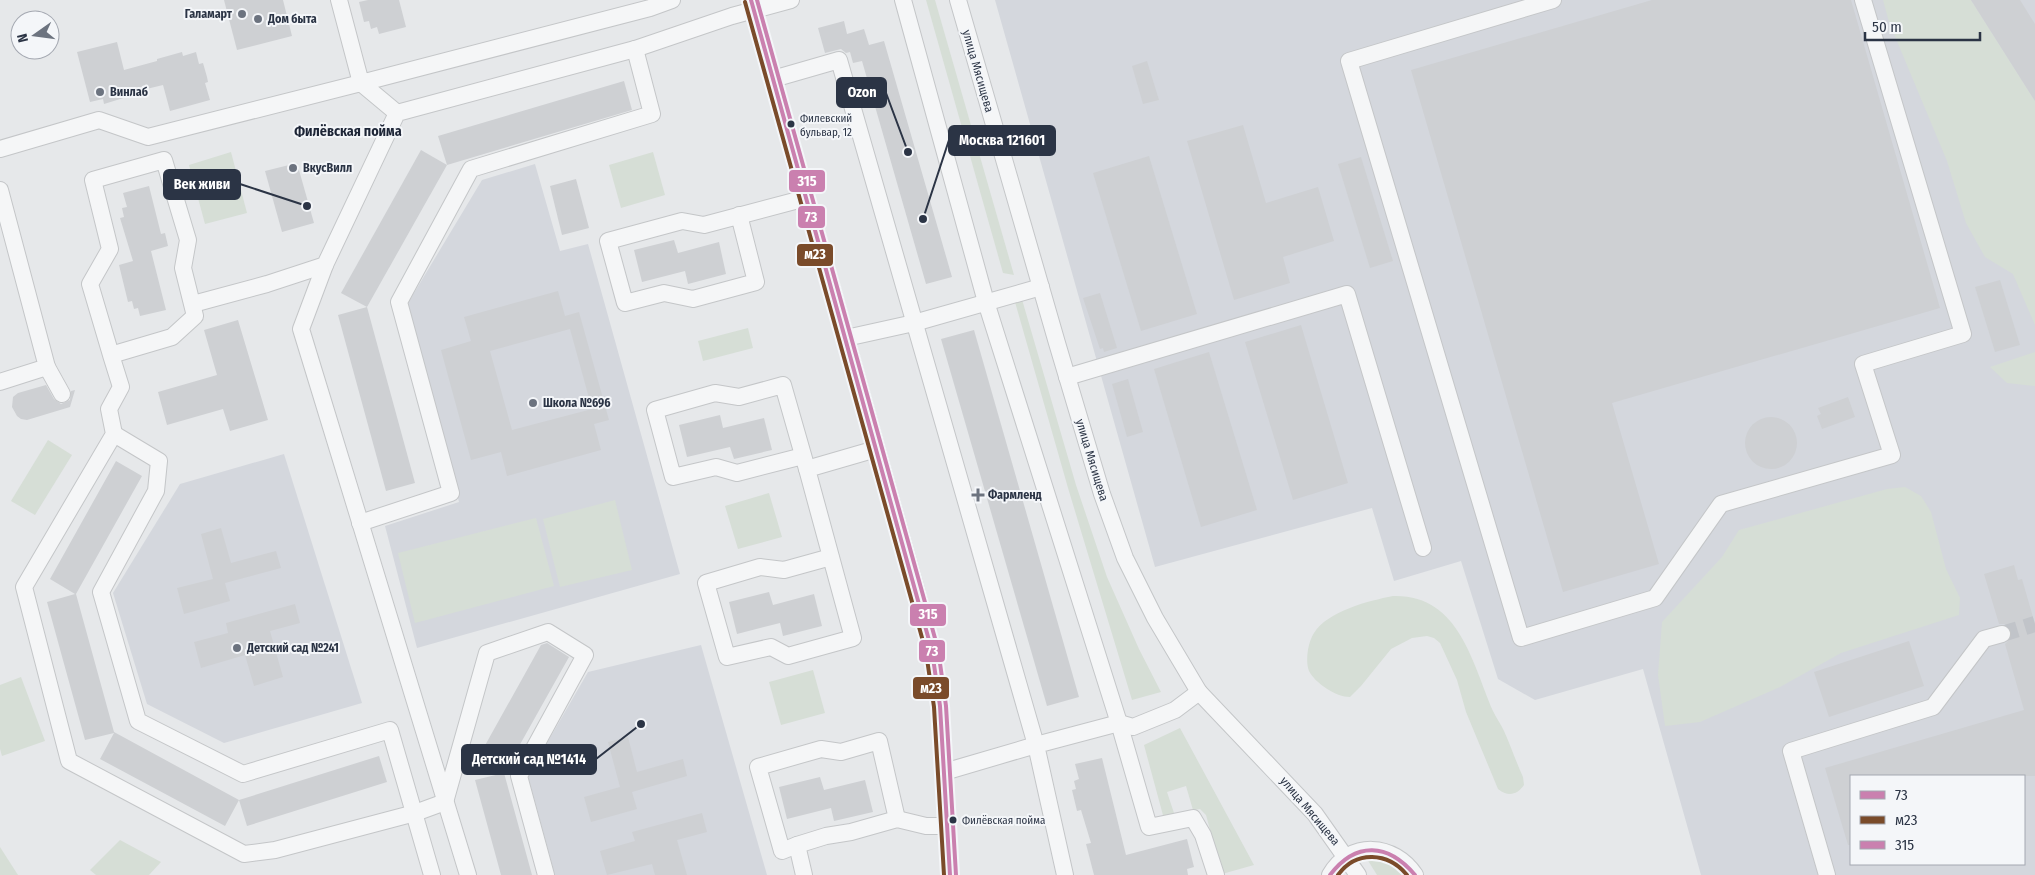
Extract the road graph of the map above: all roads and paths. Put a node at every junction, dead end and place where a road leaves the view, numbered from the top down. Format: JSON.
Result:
{"nodes":[{"id":1,"x":339,"y":0,"type":"edge"},
{"id":2,"x":672,"y":0,"type":"edge"},
{"id":3,"x":791,"y":0,"type":"edge"},
{"id":4,"x":903,"y":0,"type":"edge"},
{"id":5,"x":958,"y":0,"type":"edge"},
{"id":6,"x":1553,"y":0,"type":"edge"},
{"id":7,"x":1864,"y":0,"type":"edge"},
{"id":8,"x":649,"y":4,"type":"edge"},
{"id":9,"x":752,"y":5,"type":"edge"},
{"id":10,"x":635,"y":49,"type":"junction"},
{"id":11,"x":773,"y":79,"type":"junction"},
{"id":12,"x":361,"y":83,"type":"junction"},
{"id":13,"x":398,"y":113,"type":"junction"},
{"id":14,"x":0,"y":149,"type":"edge"},
{"id":15,"x":0,"y":190,"type":"edge"},
{"id":16,"x":806,"y":198,"type":"junction"},
{"id":17,"x":739,"y":215,"type":"junction"},
{"id":18,"x":325,"y":265,"type":"junction"},
{"id":19,"x":1041,"y":287,"type":"junction"},
{"id":20,"x":986,"y":302,"type":"junction"},
{"id":21,"x":193,"y":304,"type":"junction"},
{"id":22,"x":914,"y":323,"type":"junction"},
{"id":23,"x":846,"y":338,"type":"junction"},
{"id":24,"x":110,"y":355,"type":"junction"},
{"id":25,"x":47,"y":367,"type":"junction"},
{"id":26,"x":1067,"y":377,"type":"junction"},
{"id":27,"x":0,"y":382,"type":"edge"},
{"id":28,"x":62,"y":394,"type":"dead end"},
{"id":29,"x":114,"y":434,"type":"junction"},
{"id":30,"x":876,"y":450,"type":"junction"},
{"id":31,"x":805,"y":463,"type":"junction"},
{"id":32,"x":360,"y":523,"type":"junction"},
{"id":33,"x":1422,"y":548,"type":"dead end"},
{"id":34,"x":831,"y":557,"type":"junction"},
{"id":35,"x":2002,"y":634,"type":"tunnel mouth"},
{"id":36,"x":1200,"y":692,"type":"junction"},
{"id":37,"x":1120,"y":724,"type":"junction"},
{"id":38,"x":1036,"y":745,"type":"junction"},
{"id":39,"x":944,"y":772,"type":"junction"},
{"id":40,"x":445,"y":802,"type":"junction"},
{"id":41,"x":415,"y":812,"type":"junction"},
{"id":42,"x":897,"y":819,"type":"junction"},
{"id":43,"x":947,"y":826,"type":"junction"},
{"id":44,"x":797,"y":845,"type":"junction"},
{"id":45,"x":1347,"y":857,"type":"junction"},
{"id":46,"x":432,"y":875,"type":"edge"},
{"id":47,"x":468,"y":875,"type":"edge"},
{"id":48,"x":546,"y":875,"type":"edge"},
{"id":49,"x":804,"y":875,"type":"edge"},
{"id":50,"x":950,"y":875,"type":"edge"},
{"id":51,"x":1064,"y":875,"type":"edge"},
{"id":52,"x":1216,"y":875,"type":"edge"},
{"id":53,"x":1330,"y":875,"type":"edge"},
{"id":54,"x":1358,"y":875,"type":"edge"},
{"id":55,"x":1415,"y":875,"type":"edge"},
{"id":56,"x":1827,"y":875,"type":"edge"}],
"edges":[{"from":1,"to":12,"type":"street"},
{"from":2,"to":8,"type":"street"},
{"from":3,"to":9,"type":"street"},
{"from":4,"to":20,"type":"street"},
{"from":5,"to":19,"type":"street","name":"улица Мясищева"},
{"from":6,"to":7,"type":"street"},
{"from":8,"to":12,"type":"street"},
{"from":9,"to":10,"type":"street"},
{"from":9,"to":11,"type":"street"},
{"from":10,"to":13,"type":"street"},
{"from":10,"to":32,"type":"street"},
{"from":11,"to":16,"type":"street"},
{"from":11,"to":22,"type":"street"},
{"from":12,"to":13,"type":"street"},
{"from":12,"to":14,"type":"street"},
{"from":13,"to":18,"type":"street"},
{"from":15,"to":25,"type":"street"},
{"from":16,"to":17,"type":"street"},
{"from":16,"to":23,"type":"street"},
{"from":17,"to":17,"type":"street"},
{"from":18,"to":21,"type":"street"},
{"from":18,"to":32,"type":"street"},
{"from":19,"to":20,"type":"street"},
{"from":19,"to":26,"type":"street","name":"улица Мясищева"},
{"from":20,"to":22,"type":"street"},
{"from":20,"to":37,"type":"street"},
{"from":21,"to":24,"type":"street"},
{"from":21,"to":24,"type":"street"},
{"from":22,"to":23,"type":"street"},
{"from":22,"to":38,"type":"street"},
{"from":23,"to":30,"type":"street"},
{"from":24,"to":29,"type":"street"},
{"from":25,"to":27,"type":"street"},
{"from":25,"to":28,"type":"street"},
{"from":26,"to":33,"type":"street"},
{"from":26,"to":36,"type":"street","name":"улица Мясищева"},
{"from":29,"to":41,"type":"street"},
{"from":29,"to":41,"type":"street"},
{"from":30,"to":31,"type":"street"},
{"from":30,"to":39,"type":"street"},
{"from":31,"to":31,"type":"street"},
{"from":31,"to":34,"type":"street"},
{"from":32,"to":40,"type":"street"},
{"from":34,"to":34,"type":"street"},
{"from":35,"to":56,"type":"street"},
{"from":36,"to":37,"type":"street"},
{"from":36,"to":45,"type":"street","name":"улица Мясищева"},
{"from":37,"to":38,"type":"street"},
{"from":37,"to":52,"type":"street"},
{"from":38,"to":39,"type":"street"},
{"from":38,"to":51,"type":"street"},
{"from":39,"to":43,"type":"street"},
{"from":40,"to":41,"type":"street"},
{"from":40,"to":47,"type":"street"},
{"from":40,"to":48,"type":"street"},
{"from":41,"to":46,"type":"street"},
{"from":42,"to":43,"type":"street"},
{"from":42,"to":44,"type":"street"},
{"from":42,"to":44,"type":"street"},
{"from":43,"to":50,"type":"street"},
{"from":44,"to":49,"type":"street"},
{"from":45,"to":53,"type":"street"},
{"from":45,"to":54,"type":"street","name":"улица Мясищева"},
{"from":45,"to":55,"type":"street"}]}
